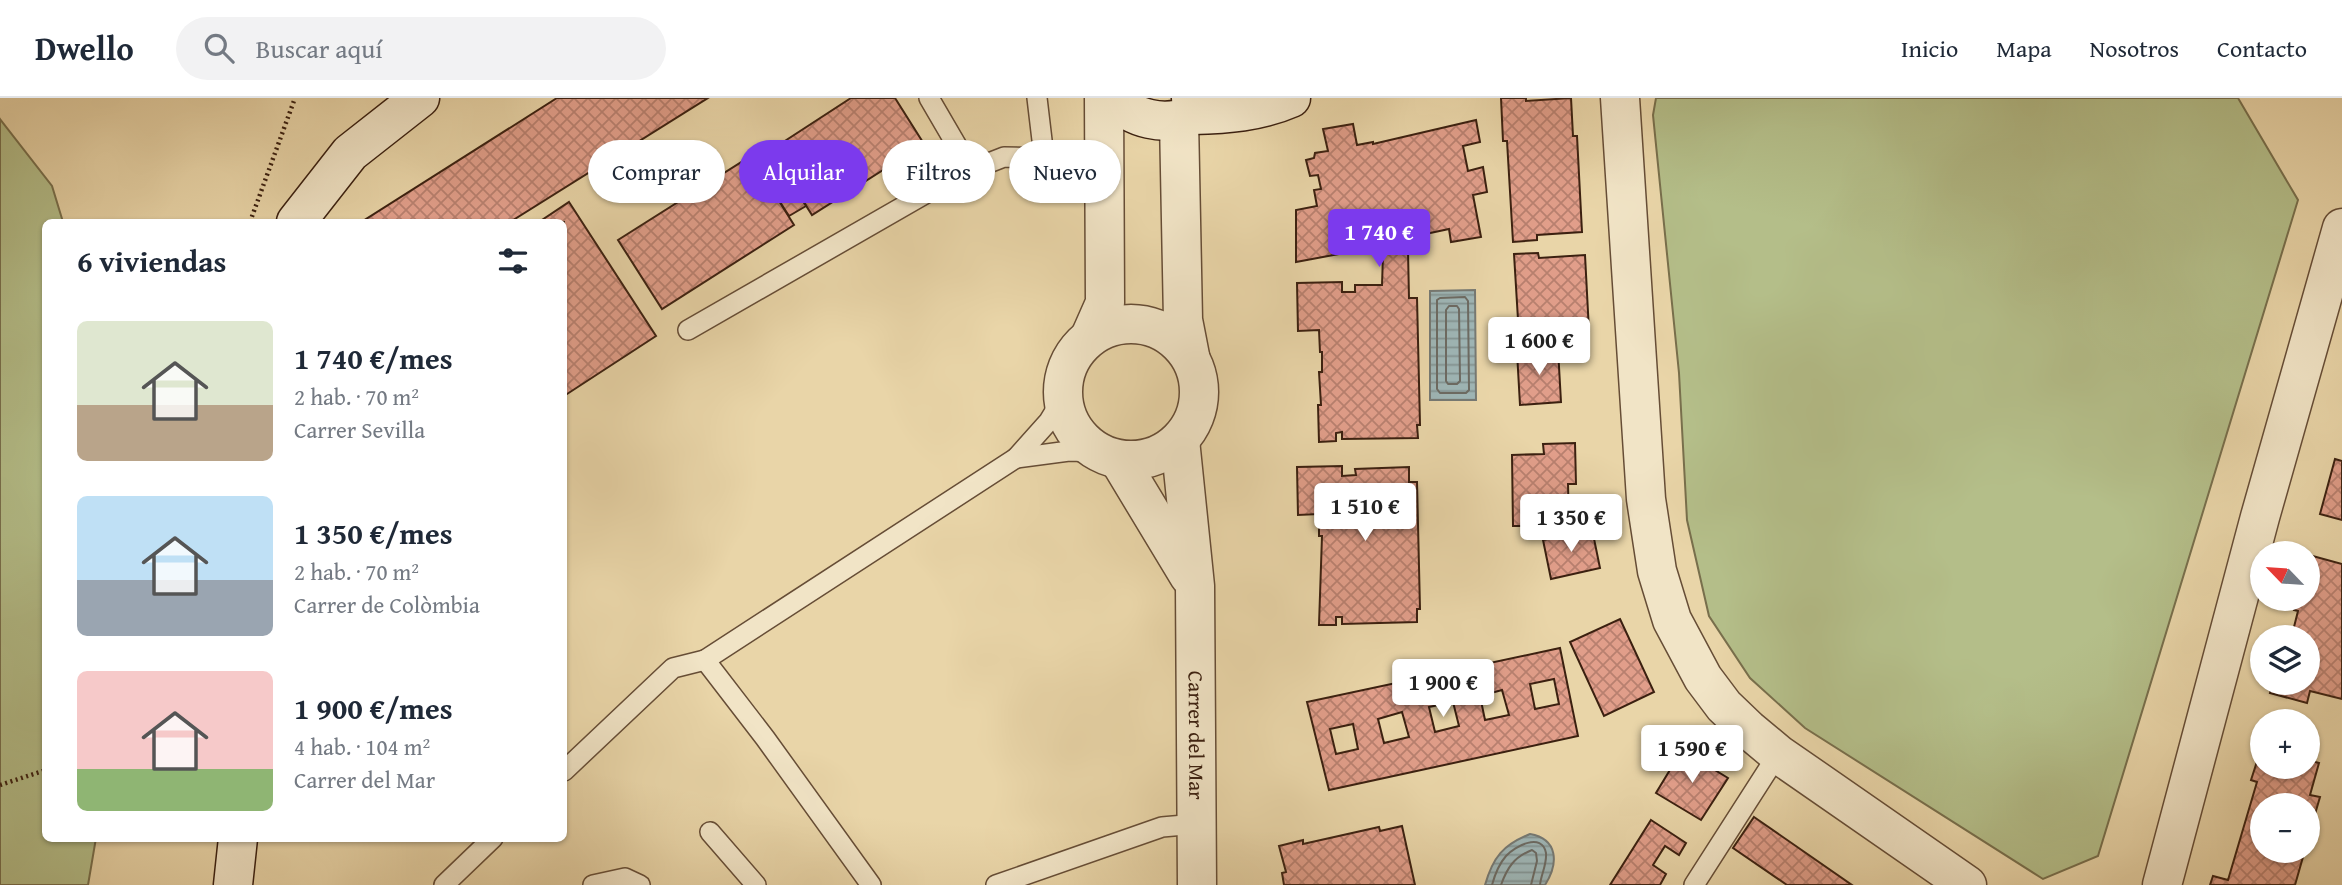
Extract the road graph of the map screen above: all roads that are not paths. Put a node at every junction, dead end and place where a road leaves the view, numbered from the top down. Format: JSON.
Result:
{"nodes":[{"id":1,"x":420,"y":98,"type":"edge"},
{"id":2,"x":929,"y":98,"type":"edge"},
{"id":3,"x":1037,"y":98,"type":"edge"},
{"id":4,"x":1104,"y":98,"type":"edge"},
{"id":5,"x":1112,"y":98,"type":"edge"},
{"id":6,"x":1291,"y":98,"type":"edge"},
{"id":7,"x":1620,"y":98,"type":"edge"},
{"id":8,"x":1187,"y":111,"type":"edge"},
{"id":9,"x":954,"y":140,"type":"edge"},
{"id":10,"x":1042,"y":140,"type":"edge"},
{"id":11,"x":1104,"y":140,"type":"edge"},
{"id":12,"x":909,"y":203,"type":"edge"},
{"id":13,"x":1104,"y":203,"type":"edge"},
{"id":14,"x":298,"y":219,"type":"edge"},
{"id":15,"x":2342,"y":228,"type":"edge"},
{"id":16,"x":688,"y":330,"type":"dead end"},
{"id":17,"x":1090,"y":337,"type":"junction"},
{"id":18,"x":1190,"y":356,"type":"junction"},
{"id":19,"x":1063,"y":398,"type":"junction"},
{"id":20,"x":1180,"y":440,"type":"junction"},
{"id":21,"x":1108,"y":456,"type":"junction"},
{"id":22,"x":1016,"y":458,"type":"junction"},
{"id":23,"x":1195,"y":586,"type":"junction"},
{"id":24,"x":705,"y":660,"type":"junction"},
{"id":25,"x":1778,"y":754,"type":"junction"},
{"id":26,"x":567,"y":768,"type":"edge"},
{"id":27,"x":1196,"y":824,"type":"junction"},
{"id":28,"x":710,"y":832,"type":"dead end"},
{"id":29,"x":238,"y":842,"type":"edge"},
{"id":30,"x":488,"y":842,"type":"edge"},
{"id":31,"x":233,"y":885,"type":"edge"},
{"id":32,"x":444,"y":885,"type":"edge"},
{"id":33,"x":593,"y":885,"type":"edge"},
{"id":34,"x":640,"y":885,"type":"edge"},
{"id":35,"x":756,"y":885,"type":"edge"},
{"id":36,"x":871,"y":885,"type":"edge"},
{"id":37,"x":996,"y":885,"type":"edge"},
{"id":38,"x":1197,"y":885,"type":"edge"},
{"id":39,"x":1694,"y":885,"type":"edge"},
{"id":40,"x":1967,"y":885,"type":"edge"},
{"id":41,"x":2162,"y":885,"type":"edge"}],
"edges":[{"from":1,"to":14,"type":"street"},
{"from":2,"to":9,"type":"lane"},
{"from":3,"to":10,"type":"lane"},
{"from":4,"to":11,"type":"street"},
{"from":5,"to":8,"type":"street"},
{"from":6,"to":8,"type":"street"},
{"from":7,"to":25,"type":"street"},
{"from":8,"to":18,"type":"street"},
{"from":12,"to":16,"type":"lane"},
{"from":13,"to":17,"type":"street"},
{"from":15,"to":41,"type":"street"},
{"from":17,"to":18,"type":"street"},
{"from":17,"to":19,"type":"street"},
{"from":18,"to":20,"type":"street"},
{"from":19,"to":21,"type":"street"},
{"from":19,"to":22,"type":"lane"},
{"from":20,"to":21,"type":"street"},
{"from":20,"to":23,"type":"street","name":"Carrer del Mar"},
{"from":21,"to":22,"type":"lane"},
{"from":21,"to":23,"type":"street"},
{"from":22,"to":24,"type":"lane"},
{"from":23,"to":27,"type":"street","name":"Carrer del Mar"},
{"from":24,"to":26,"type":"lane"},
{"from":24,"to":36,"type":"lane"},
{"from":25,"to":39,"type":"lane"},
{"from":25,"to":40,"type":"street"},
{"from":27,"to":37,"type":"lane"},
{"from":27,"to":38,"type":"street","name":"Carrer del Mar"},
{"from":28,"to":35,"type":"lane"},
{"from":29,"to":31,"type":"street"},
{"from":30,"to":32,"type":"lane"},
{"from":33,"to":34,"type":"lane"}]}
